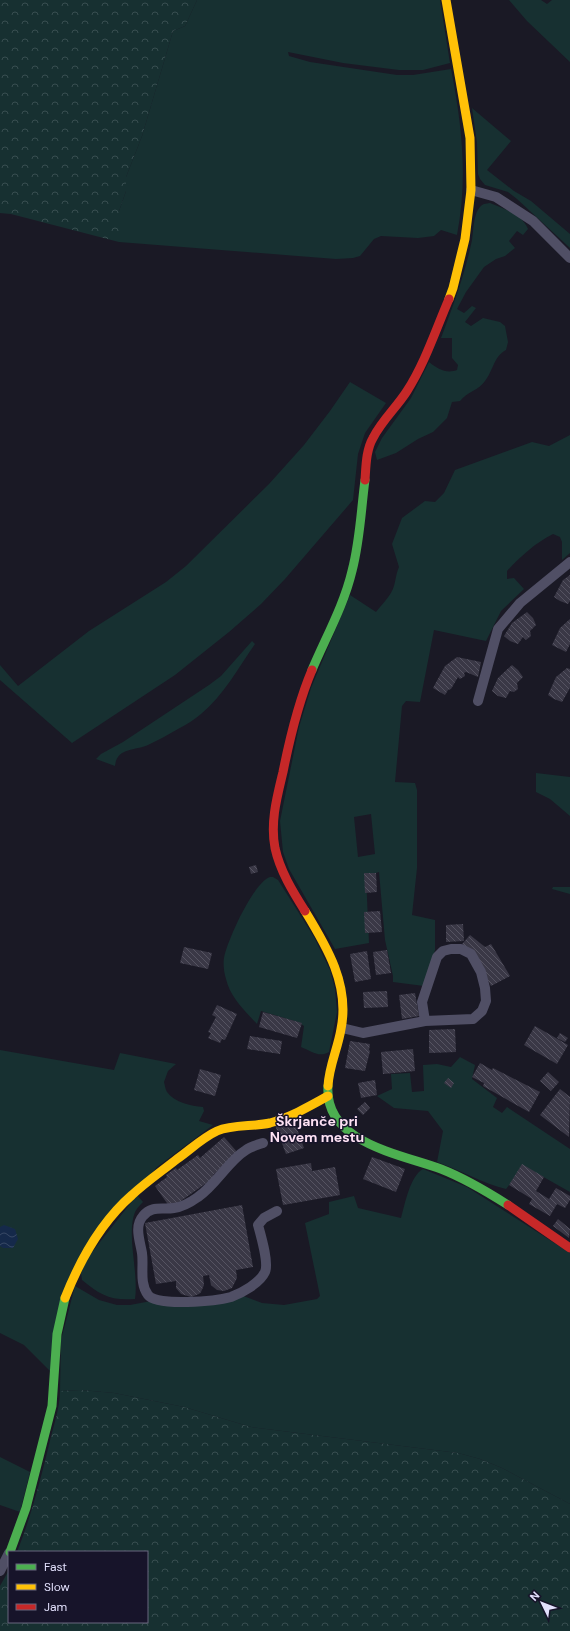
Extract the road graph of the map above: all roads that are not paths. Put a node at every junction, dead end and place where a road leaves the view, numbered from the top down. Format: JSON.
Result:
{"nodes":[{"id":1,"x":446,"y":0,"type":"edge"},
{"id":2,"x":471,"y":190,"type":"junction"},
{"id":3,"x":570,"y":258,"type":"edge"},
{"id":4,"x":570,"y":562,"type":"edge"},
{"id":5,"x":478,"y":701,"type":"dead end"},
{"id":6,"x":425,"y":1021,"type":"junction"},
{"id":7,"x":342,"y":1028,"type":"junction"},
{"id":8,"x":328,"y":1096,"type":"junction"},
{"id":9,"x":263,"y":1143,"type":"dead end"},
{"id":10,"x":277,"y":1211,"type":"dead end"},
{"id":11,"x":570,"y":1248,"type":"edge"},
{"id":12,"x":10,"y":1551,"type":"edge"},
{"id":13,"x":8,"y":1555,"type":"edge"},
{"id":14,"x":0,"y":1570,"type":"edge"}],
"edges":[{"from":1,"to":2,"type":"street"},
{"from":2,"to":3,"type":"street"},
{"from":2,"to":7,"type":"street"},
{"from":4,"to":5,"type":"street"},
{"from":6,"to":6,"type":"street"},
{"from":6,"to":7,"type":"street"},
{"from":7,"to":8,"type":"street"},
{"from":8,"to":11,"type":"street"},
{"from":8,"to":12,"type":"street"},
{"from":9,"to":10,"type":"street"},
{"from":13,"to":14,"type":"street"}]}
